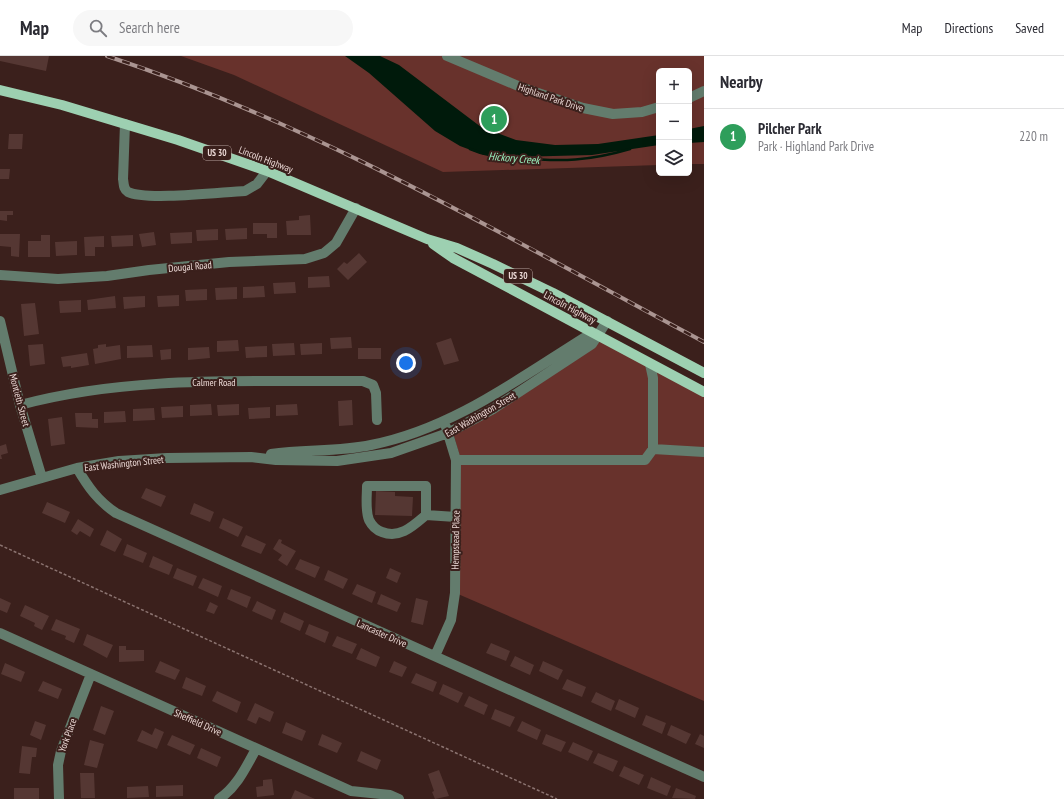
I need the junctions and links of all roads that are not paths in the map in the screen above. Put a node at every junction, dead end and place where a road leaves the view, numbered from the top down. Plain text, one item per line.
1 (447, 56) edge
2 (0, 90) edge
3 (704, 91) edge
4 (692, 97) edge
5 (656, 108) edge
6 (125, 124) junction
7 (267, 171) junction
8 (356, 208) junction
9 (427, 239) junction
10 (0, 275) edge
11 (0, 321) edge
12 (606, 321) junction
13 (597, 335) junction
14 (650, 364) junction
15 (704, 373) edge
16 (704, 392) edge
17 (20, 405) junction
18 (377, 420) dead end
19 (444, 422) junction
20 (448, 433) junction
21 (653, 449) junction
22 (704, 452) edge
23 (251, 457) junction
24 (456, 460) junction
25 (77, 468) junction
26 (42, 478) junction
27 (0, 490) edge
28 (426, 515) junction
29 (456, 517) junction
30 (0, 633) edge
31 (435, 656) junction
32 (91, 674) junction
33 (256, 749) junction
34 (704, 777) edge
35 (59, 799) edge
36 (219, 799) edge
37 (399, 799) edge

1 - 5 street, Highland Park Drive
2 - 6 main road, Lincoln Highway / US 30
3 - 4 street
6 - 7 main road, Lincoln Highway / US 30
6 - 7 street
7 - 8 main road, Lincoln Highway / US 30
8 - 9 main road, Lincoln Highway / US 30
8 - 10 street, Dougal Road
9 - 12 main road, Lincoln Highway / US 30
9 - 13 main road, Lincoln Highway / US 30
11 - 17 street, Montieth Street
12 - 13 street, East Washington Street
12 - 15 main road, Lincoln Highway / US 30
13 - 14 main road, Lincoln Highway / US 30
13 - 19 street, East Washington Street
13 - 20 street, East Washington Street
14 - 16 main road, Lincoln Highway / US 30
14 - 21 street
17 - 18 street, Calmer Road
17 - 26 street, Montieth Street
19 - 20 street, Hempstead Place
19 - 23 street, East Washington Street
20 - 23 street, East Washington Street
20 - 24 street, Hempstead Place
21 - 22 street
21 - 24 street
23 - 25 street, East Washington Street
24 - 29 street, Hempstead Place
25 - 26 street, East Washington Street
25 - 31 street, Lancaster Drive
26 - 27 street, East Washington Street
28 - 28 street
28 - 29 street
29 - 31 street, Hempstead Place
30 - 32 street, Sheffield Drive
31 - 34 street, Lancaster Drive
32 - 33 street, Sheffield Drive
32 - 35 street, York Place
33 - 36 street
33 - 37 street, Sheffield Drive

